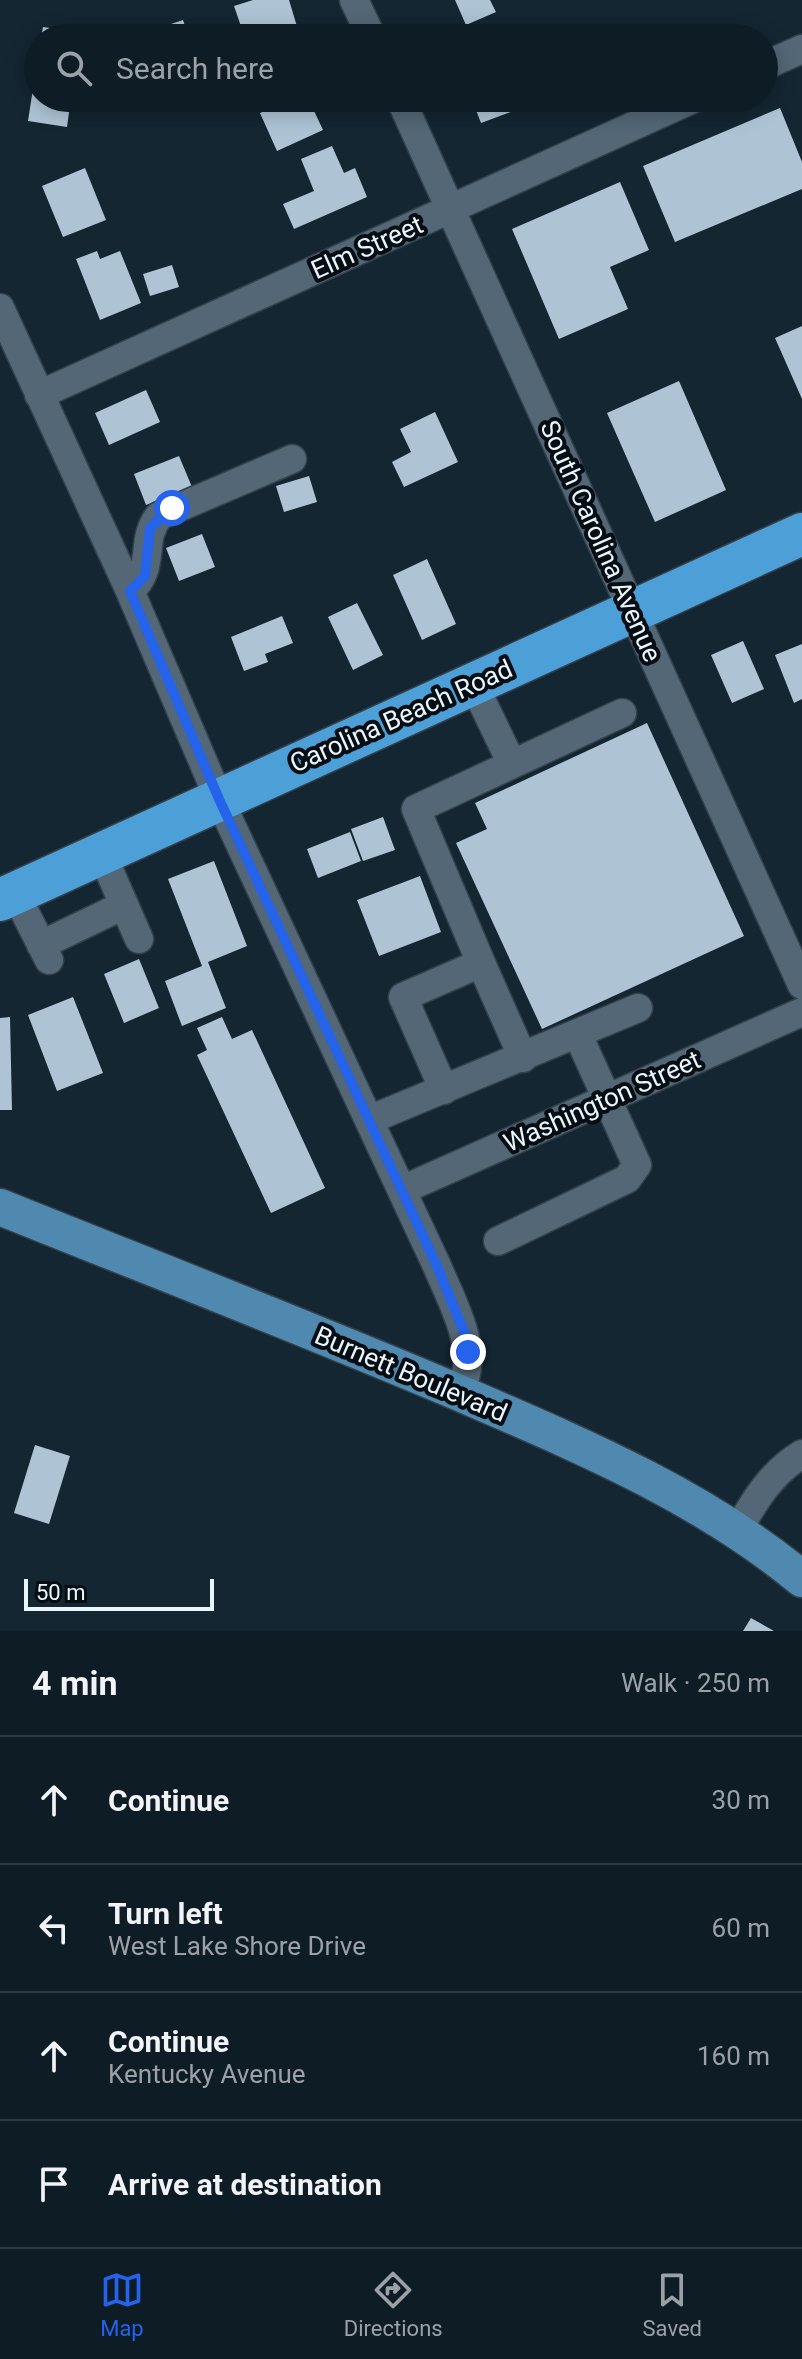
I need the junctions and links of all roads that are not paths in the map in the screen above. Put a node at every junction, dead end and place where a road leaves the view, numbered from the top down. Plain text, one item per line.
1 (354, 0) edge
2 (365, 24) edge
3 (802, 49) edge
4 (778, 60) edge
5 (407, 112) edge
6 (664, 112) edge
7 (452, 209) junction
8 (0, 308) edge
9 (39, 395) junction
10 (292, 459) dead end
11 (802, 534) edge
12 (130, 591) junction
13 (632, 611) junction
14 (473, 683) junction
15 (622, 713) dead end
16 (512, 764) junction
17 (219, 799) junction
18 (101, 852) junction
19 (8, 896) edge
20 (124, 905) junction
21 (139, 939) dead end
22 (481, 963) junction
23 (802, 985) edge
24 (638, 1008) dead end
25 (802, 1012) edge
26 (578, 1035) junction
27 (523, 1058) junction
28 (444, 1090) junction
29 (608, 1098) junction
30 (369, 1120) junction
31 (402, 1190) junction
32 (0, 1207) edge
33 (498, 1241) dead end
34 (459, 1393) junction
35 (802, 1454) edge
36 (737, 1531) junction
37 (802, 1579) edge

1 - 2 street
3 - 4 street
5 - 7 street, South Carolina Avenue
6 - 7 street, Elm Street
7 - 9 street, Elm Street
7 - 13 street, South Carolina Avenue
8 - 9 street
9 - 12 street
10 - 12 street
11 - 13 highway, Carolina Beach Road
12 - 17 street
13 - 14 highway, Carolina Beach Road
13 - 23 street, South Carolina Avenue
14 - 16 street
14 - 17 highway, Carolina Beach Road
15 - 16 street
16 - 22 street
17 - 18 highway, Carolina Beach Road
17 - 30 street
18 - 19 highway, Carolina Beach Road
18 - 20 street
19 - 20 street
20 - 21 street
22 - 27 street
22 - 28 street
24 - 26 street
25 - 29 street, Washington Street
26 - 27 street
26 - 29 street
27 - 28 street
28 - 30 street
29 - 31 street, Washington Street
29 - 33 street
30 - 31 street
31 - 34 street
32 - 34 main road, Burnett Boulevard
34 - 36 main road, Burnett Boulevard
35 - 36 street
36 - 37 main road, Burnett Boulevard

